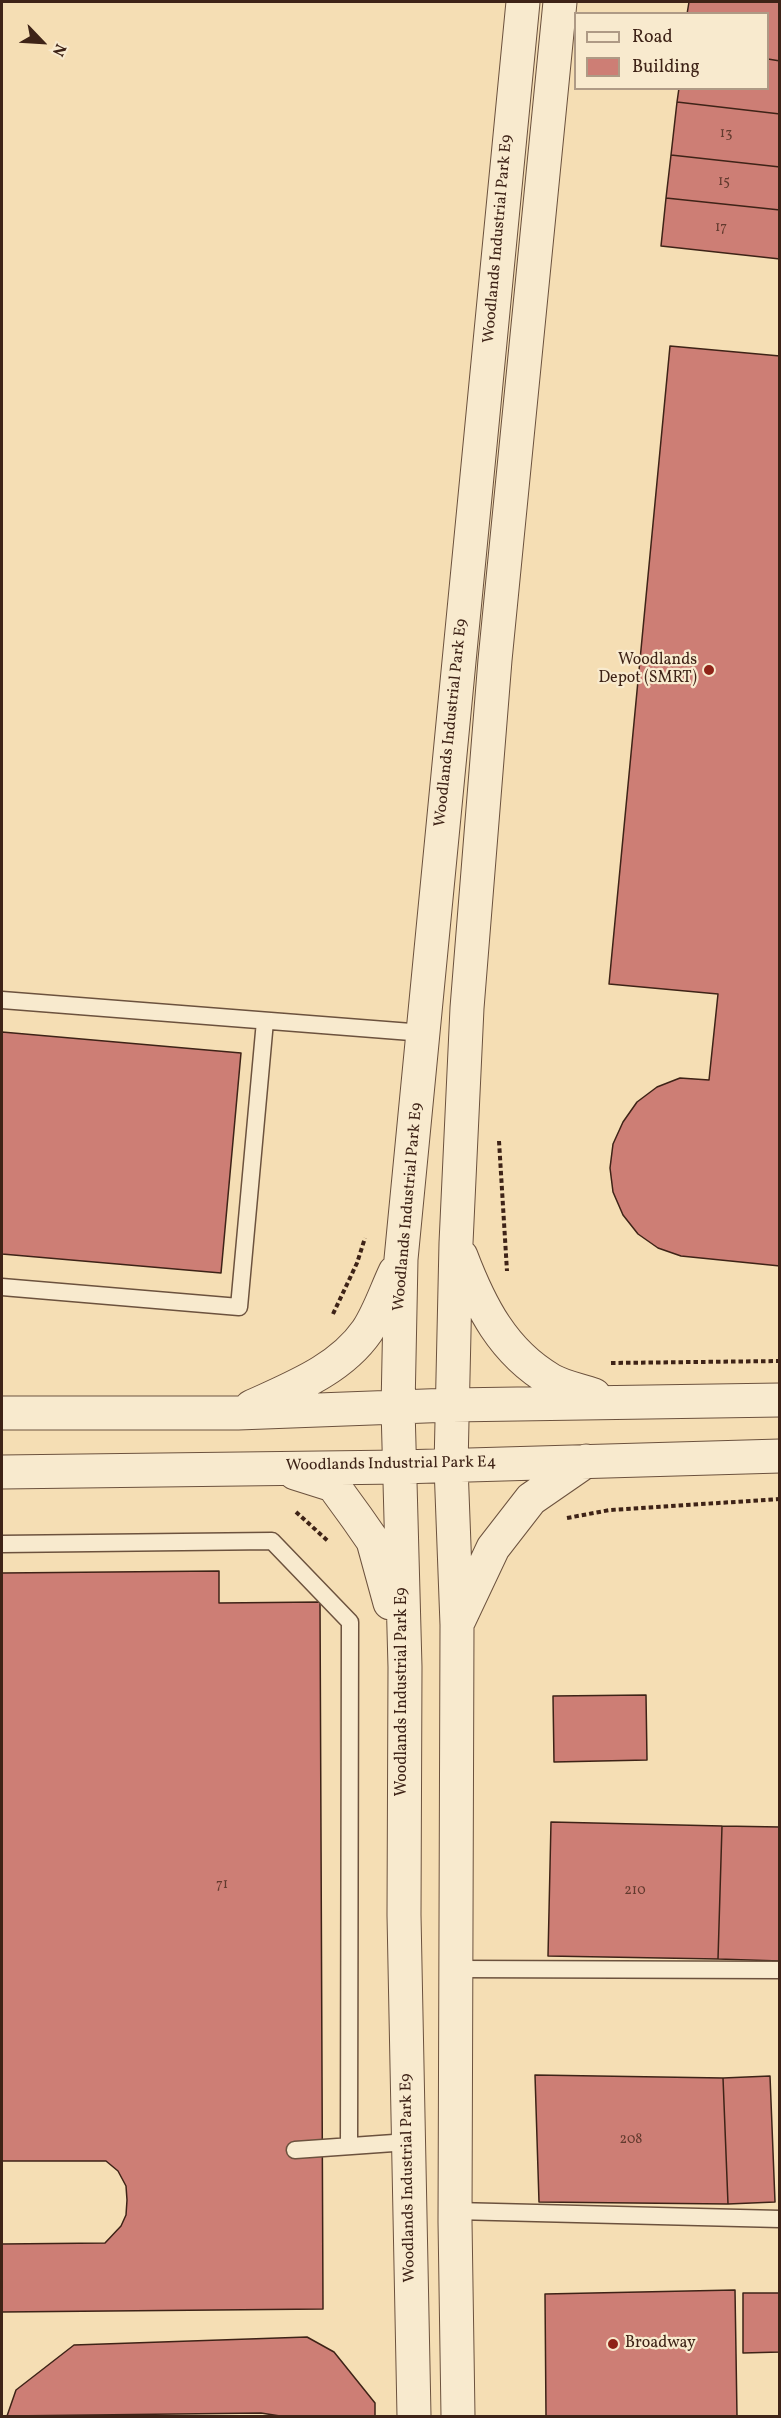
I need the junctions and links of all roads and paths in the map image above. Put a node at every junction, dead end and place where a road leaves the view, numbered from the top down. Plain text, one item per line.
1 (523, 2) edge
2 (560, 2) edge
3 (441, 842) junction
4 (481, 848) junction
5 (2, 1000) edge
6 (265, 1021) junction
7 (424, 1033) junction
8 (498, 1135) dead end
9 (456, 1243) junction
10 (401, 1259) junction
11 (357, 1263) dead end
12 (507, 1274) dead end
13 (2, 1287) edge
14 (332, 1315) dead end
15 (780, 1361) edge
16 (604, 1363) dead end
17 (780, 1400) edge
18 (620, 1403) junction
19 (452, 1405) junction
20 (398, 1408) junction
21 (2, 1413) edge
22 (238, 1413) junction
23 (780, 1456) edge
24 (586, 1461) junction
25 (451, 1466) junction
26 (276, 1467) junction
27 (400, 1467) junction
28 (2, 1472) edge
29 (780, 1499) edge
30 (561, 1519) dead end
31 (2, 1544) edge
32 (457, 1625) junction
33 (405, 1666) junction
34 (455, 1969) junction
35 (780, 1970) edge
36 (408, 2142) junction
37 (349, 2145) junction
38 (295, 2150) dead end
39 (455, 2211) junction
40 (780, 2218) edge
41 (414, 2416) edge
42 (458, 2416) edge

1 - 3 street, Woodlands Industrial Park E9
2 - 4 street
3 - 4 street
3 - 7 street, Woodlands Industrial Park E9
4 - 9 street
5 - 6 lane
6 - 7 lane
6 - 13 lane
7 - 10 street, Woodlands Industrial Park E9
8 - 12 path
9 - 18 street
9 - 19 street
10 - 20 street, Woodlands Industrial Park E9
10 - 22 street
11 - 14 path
15 - 16 path
17 - 18 street
18 - 19 street
19 - 20 street
19 - 25 street
20 - 22 street
20 - 27 street, Woodlands Industrial Park E9
21 - 22 street
23 - 24 street, Woodlands Industrial Park E4
24 - 25 street, Woodlands Industrial Park E4
24 - 32 street
25 - 27 street, Woodlands Industrial Park E4
25 - 32 street
26 - 27 street, Woodlands Industrial Park E4
26 - 28 street, Woodlands Industrial Park E4
26 - 33 street
27 - 33 street, Woodlands Industrial Park E9
29 - 30 path
31 - 37 lane
32 - 34 street
33 - 36 street, Woodlands Industrial Park E9
34 - 35 lane
34 - 39 street
36 - 37 lane
36 - 41 street, Woodlands Industrial Park E9
37 - 38 lane
39 - 40 lane
39 - 42 street

